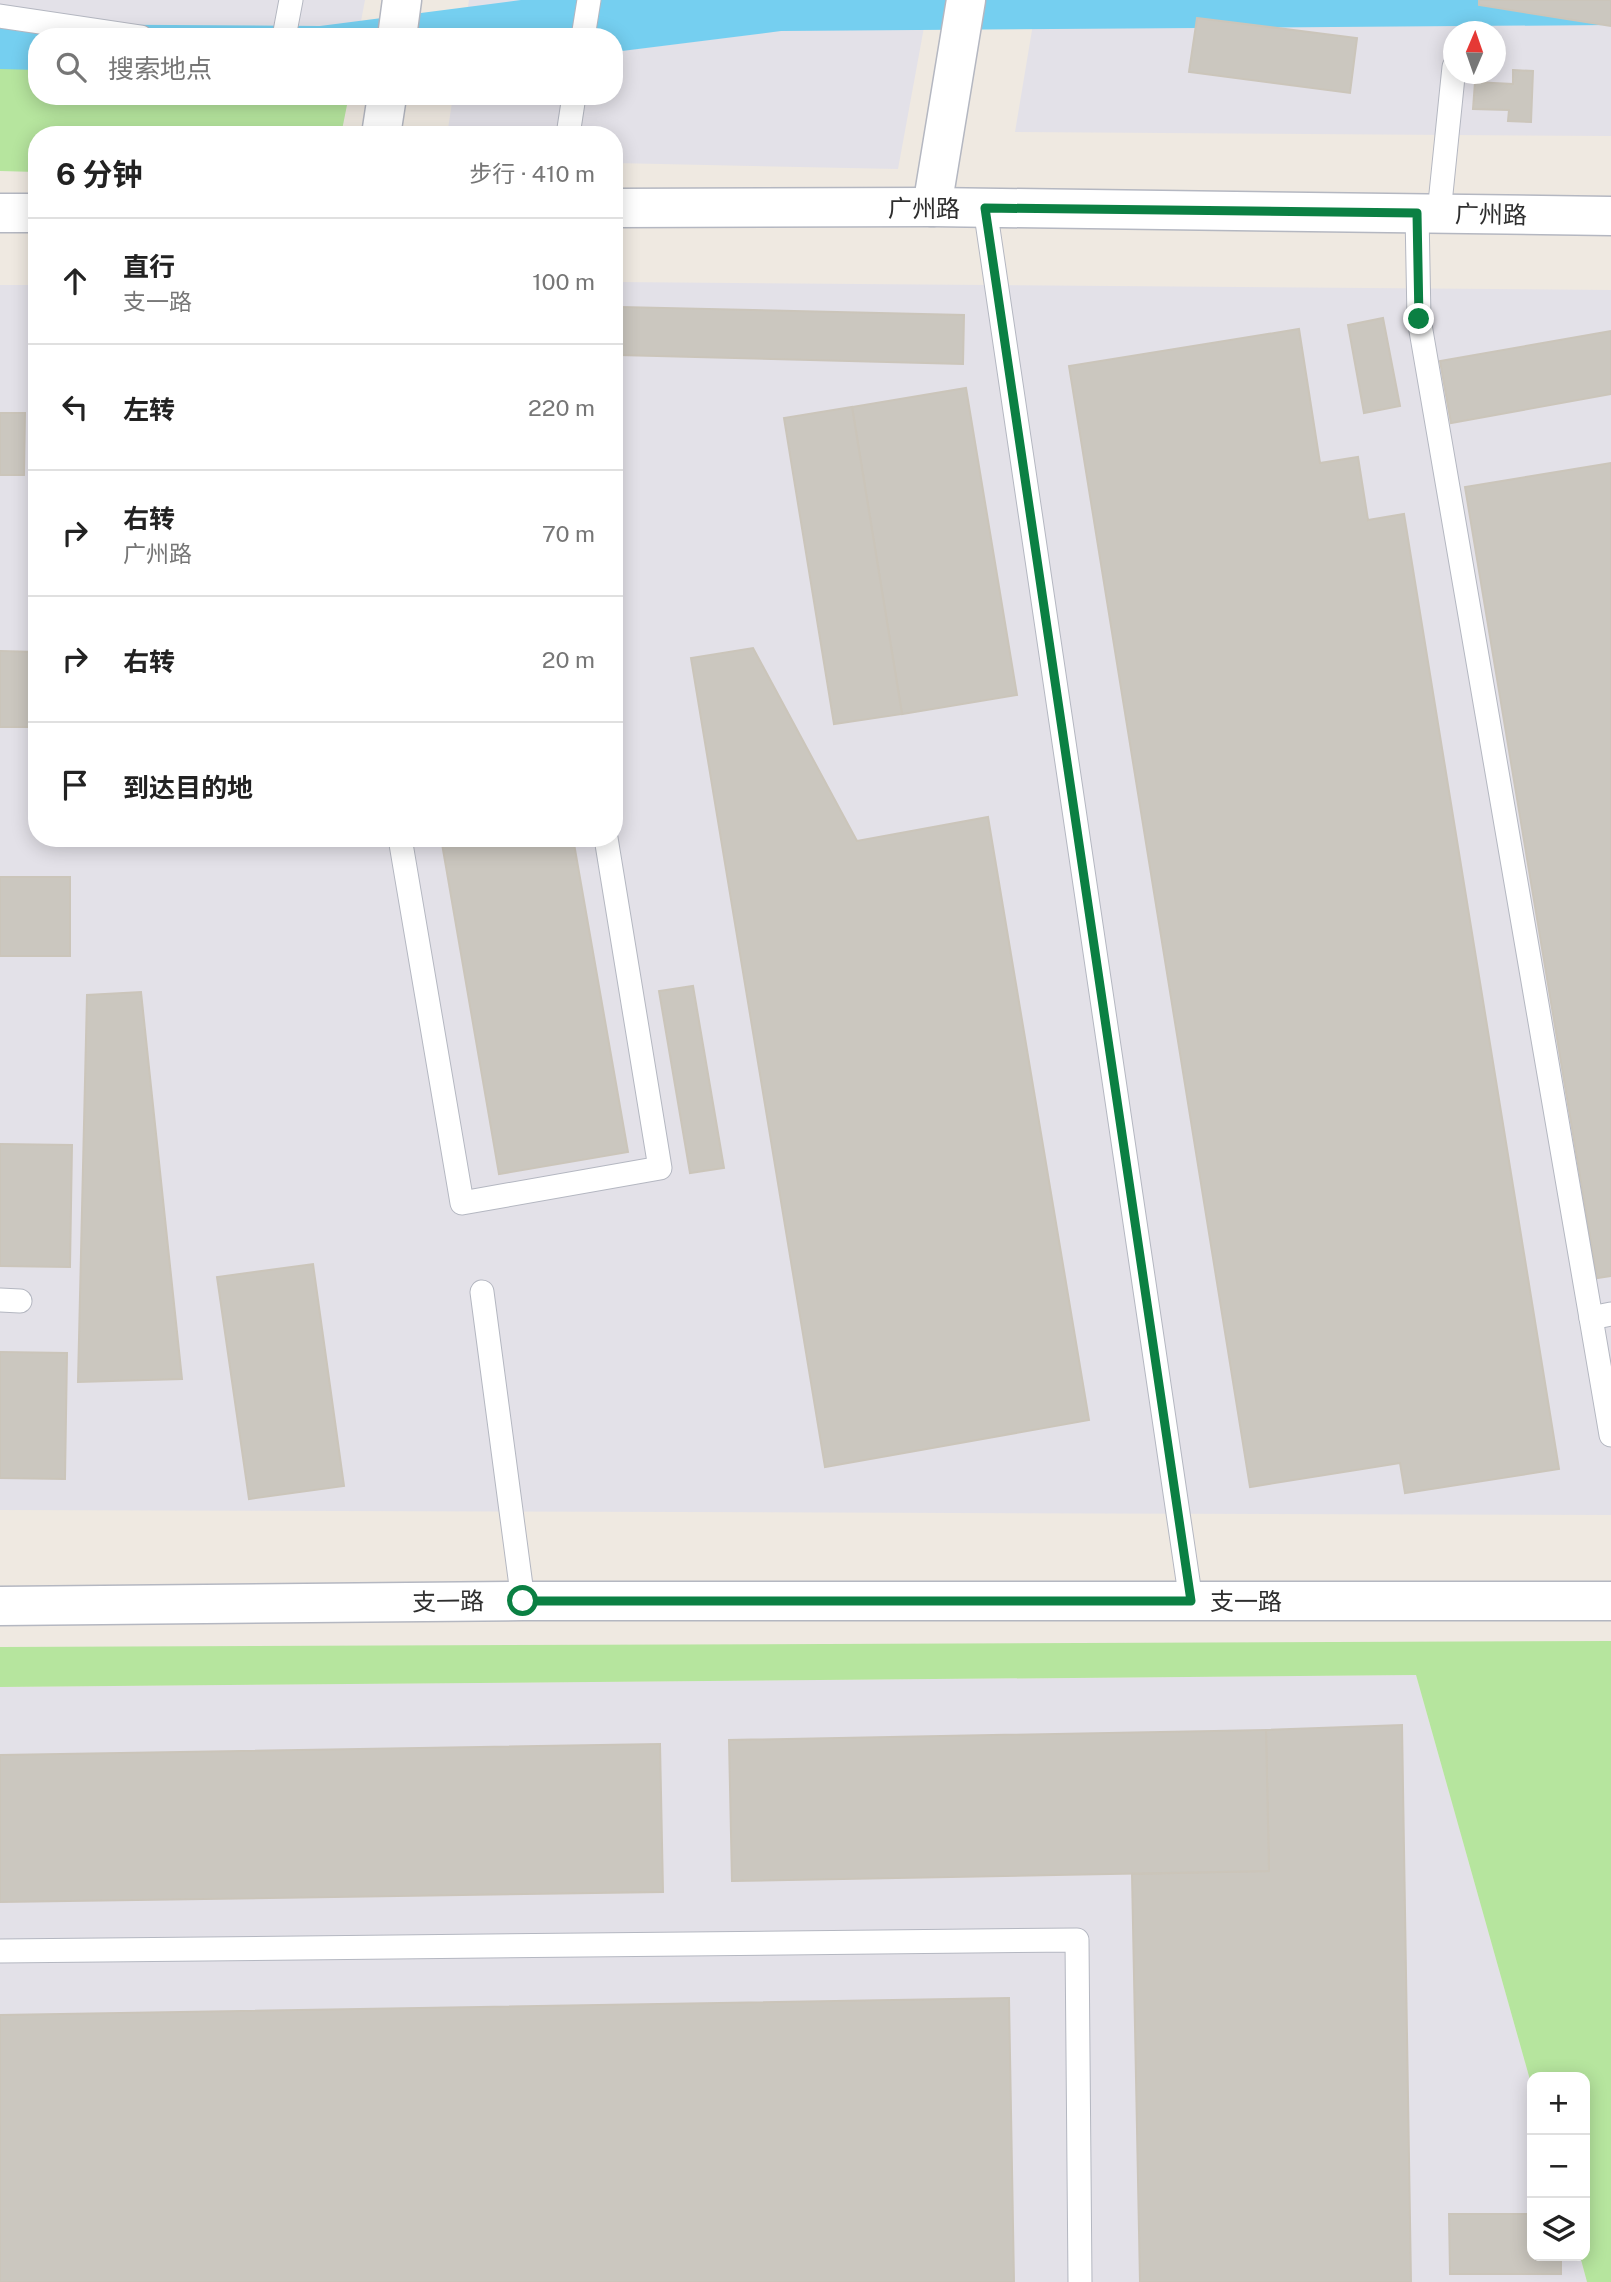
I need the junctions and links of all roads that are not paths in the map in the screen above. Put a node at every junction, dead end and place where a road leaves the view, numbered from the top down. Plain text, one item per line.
1 (290, 0) edge
2 (402, 0) edge
3 (589, 0) edge
4 (966, 0) edge
5 (0, 16) edge
6 (81, 28) edge
7 (286, 28) edge
8 (398, 28) edge
9 (584, 28) edge
10 (1451, 84) edge
11 (386, 105) edge
12 (573, 105) edge
13 (382, 126) edge
14 (569, 126) edge
15 (932, 207) junction
16 (623, 208) edge
17 (985, 208) junction
18 (0, 213) edge
19 (28, 213) edge
20 (1428, 213) junction
21 (1611, 216) edge
22 (402, 847) edge
23 (607, 847) edge
24 (482, 1293) dead end
25 (1601, 1316) edge
26 (1611, 1434) edge
27 (523, 1601) junction
28 (1191, 1601) junction
29 (1611, 1601) edge
30 (0, 1606) edge
31 (0, 1951) edge
32 (1080, 2282) edge

1 - 7 lane
2 - 8 street
3 - 9 lane
4 - 15 street
5 - 6 lane
10 - 20 lane
11 - 13 street
12 - 14 lane
15 - 16 street, 广州路
15 - 17 street, 广州路
17 - 20 street, 广州路
17 - 28 lane
18 - 19 street
20 - 21 street, 广州路
20 - 25 lane
22 - 23 lane
24 - 27 lane
25 - 26 lane
27 - 28 street, 支一路
27 - 30 street, 支一路
28 - 29 street, 支一路
31 - 32 lane

